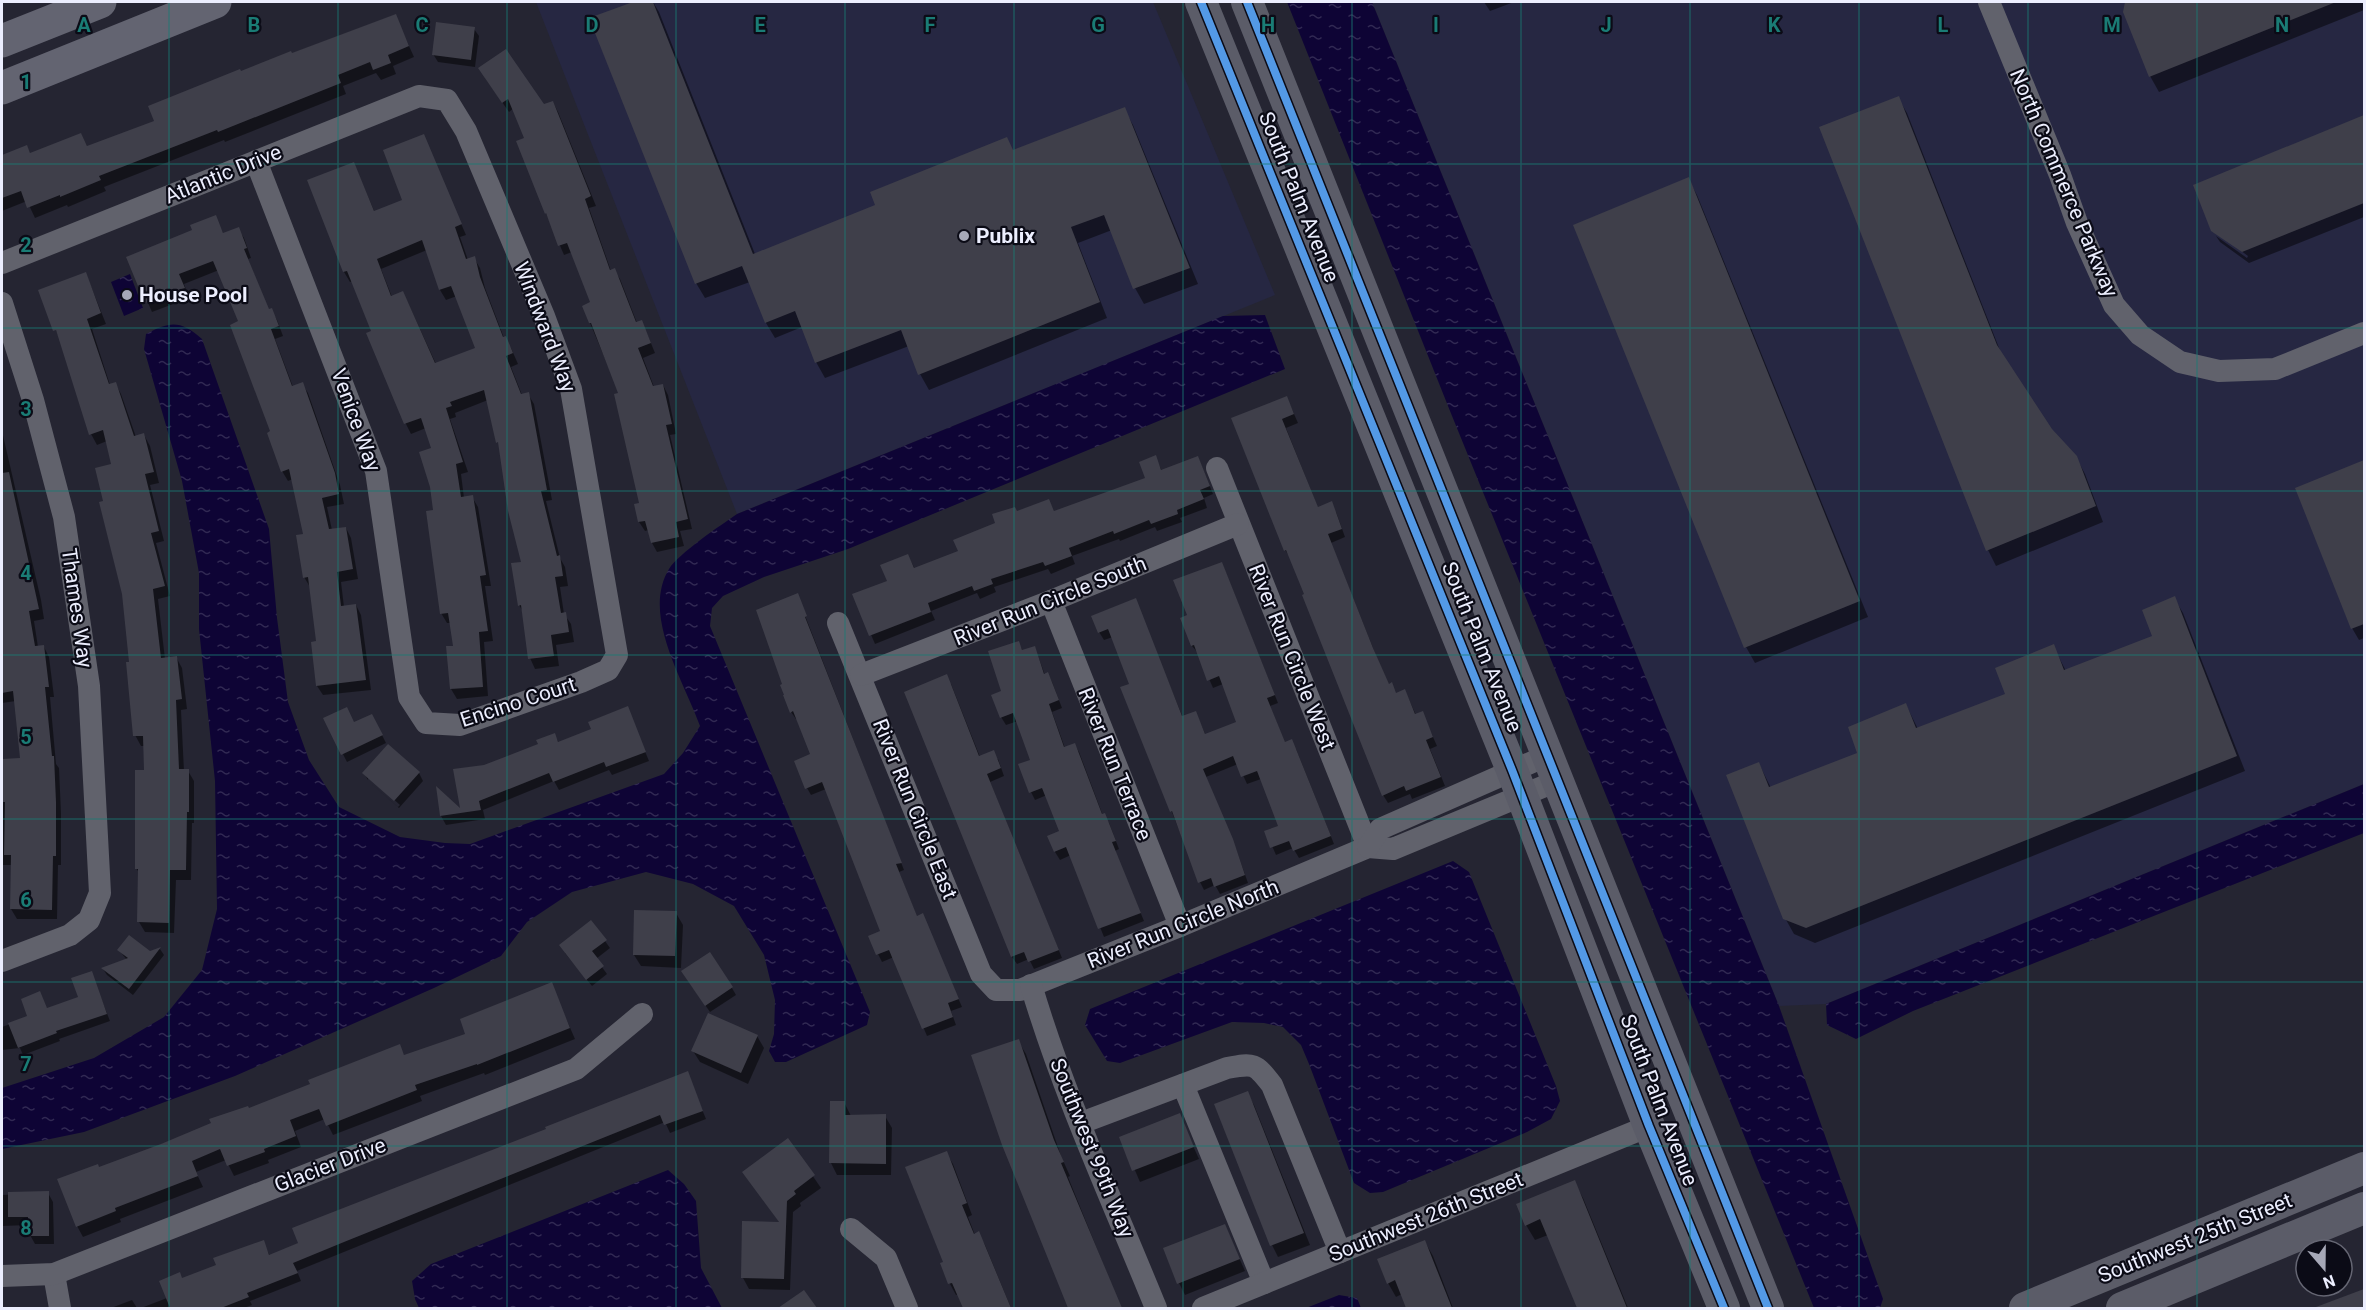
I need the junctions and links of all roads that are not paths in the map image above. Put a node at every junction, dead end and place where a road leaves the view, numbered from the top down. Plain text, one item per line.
1 (100, 2) edge
2 (216, 2) edge
3 (1201, 2) edge
4 (1247, 2) edge
5 (1989, 2) edge
6 (2, 41) edge
7 (2, 88) edge
8 (447, 100) joint
9 (256, 161) junction
10 (2, 262) edge
11 (2, 303) edge
12 (2364, 333) edge
13 (1217, 468) dead end
14 (1238, 524) junction
15 (1051, 601) junction
16 (838, 623) dead end
17 (608, 670) joint
18 (861, 675) junction
19 (426, 723) joint
20 (1552, 769) junction
21 (1517, 783) junction
22 (1368, 847) junction
23 (1180, 926) junction
24 (2, 961) edge
25 (1032, 985) junction
26 (996, 990) joint
27 (642, 1014) dead end
28 (1183, 1085) junction
29 (1081, 1123) junction
30 (1650, 1126) junction
31 (2364, 1168) edge
32 (2364, 1208) edge
33 (851, 1229) dead end
34 (1341, 1252) junction
35 (54, 1274) junction
36 (2, 1276) edge
37 (1264, 1283) junction
38 (60, 1308) edge
39 (907, 1308) edge
40 (1156, 1308) edge
41 (1203, 1308) edge
42 (1724, 1308) edge
43 (1768, 1308) edge
44 (2025, 1308) edge
45 (2122, 1308) edge

1 - 6 main road
2 - 7 main road
3 - 21 main road, South Palm Avenue
4 - 20 main road, South Palm Avenue
5 - 12 street, North Commerce Parkway
8 - 9 street, Atlantic Drive
8 - 17 street, Windward Way
9 - 10 street, Atlantic Drive
9 - 19 street, Venice Way
11 - 24 street, Thames Way
13 - 14 street, River Run Circle West
14 - 15 street, River Run Circle South
14 - 22 street, River Run Circle West
15 - 18 street, River Run Circle South
15 - 23 street, River Run Terrace
16 - 18 street, River Run Circle East
17 - 19 street, Encino Court
18 - 26 street, River Run Circle East
20 - 21 street, River Run Circle North
20 - 43 main road, South Palm Avenue
21 - 22 street, River Run Circle North
21 - 30 main road, South Palm Avenue
22 - 23 street, River Run Circle North
23 - 25 street, River Run Circle North
25 - 26 street, River Run Circle North
25 - 29 street, Southwest 99th Way
27 - 35 street, Glacier Drive
28 - 29 street
28 - 34 street
28 - 37 street
29 - 40 street, Southwest 99th Way
30 - 34 street, Southwest 26th Street
30 - 42 main road, South Palm Avenue
31 - 44 main road, Southwest 25th Street
32 - 45 main road, Southwest 25th Street
33 - 39 street
34 - 37 street, Southwest 26th Street
35 - 36 street, Glacier Drive
35 - 38 street
37 - 41 street, Southwest 26th Street

